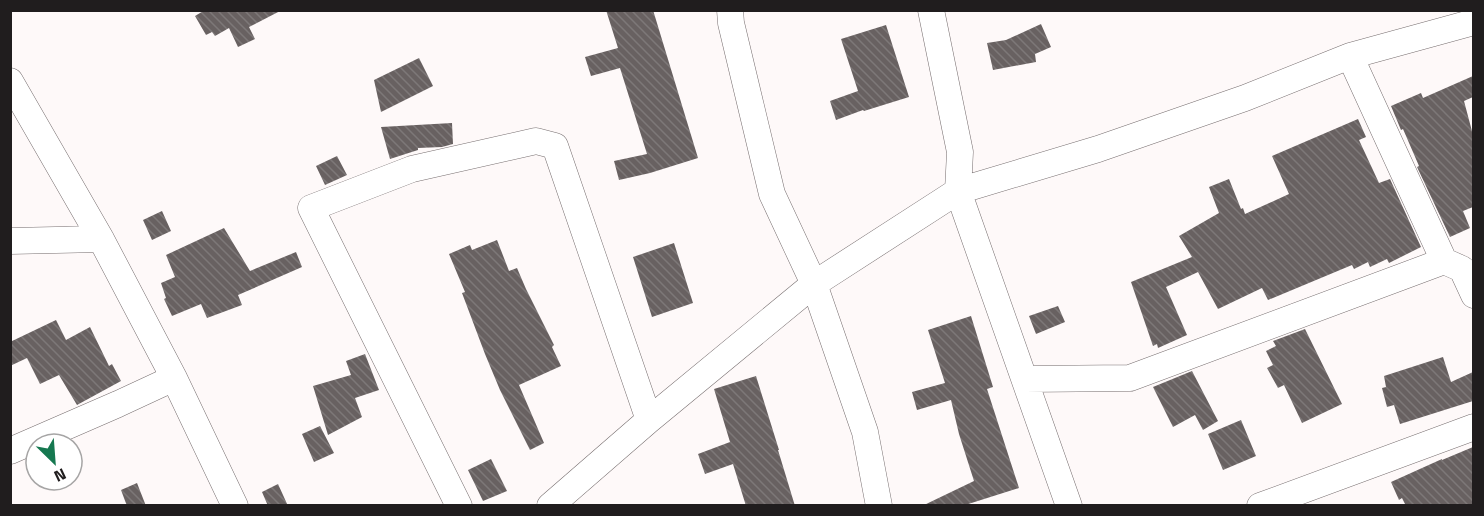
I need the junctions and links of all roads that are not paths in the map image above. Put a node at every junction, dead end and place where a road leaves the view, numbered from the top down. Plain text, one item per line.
1 (730, 10) edge
2 (931, 10) edge
3 (1473, 22) edge
4 (1350, 56) junction
5 (10, 81) edge
6 (958, 190) junction
7 (101, 239) junction
8 (10, 241) edge
9 (1460, 263) edge
10 (814, 284) junction
11 (1473, 294) edge
12 (174, 378) junction
13 (1025, 379) junction
14 (649, 420) junction
15 (1473, 428) edge
16 (10, 451) edge
17 (235, 506) edge
18 (459, 506) edge
19 (550, 506) edge
20 (879, 506) edge
21 (1069, 506) edge
22 (1260, 506) edge

1 - 10 street
2 - 6 street
3 - 4 street
4 - 6 street
4 - 9 street
5 - 7 street
6 - 10 street
6 - 13 street
7 - 8 street
7 - 12 street
9 - 11 street
9 - 13 street
10 - 14 street
10 - 20 street
12 - 16 street
12 - 17 street
13 - 21 street
14 - 18 street
14 - 19 street
15 - 22 street

